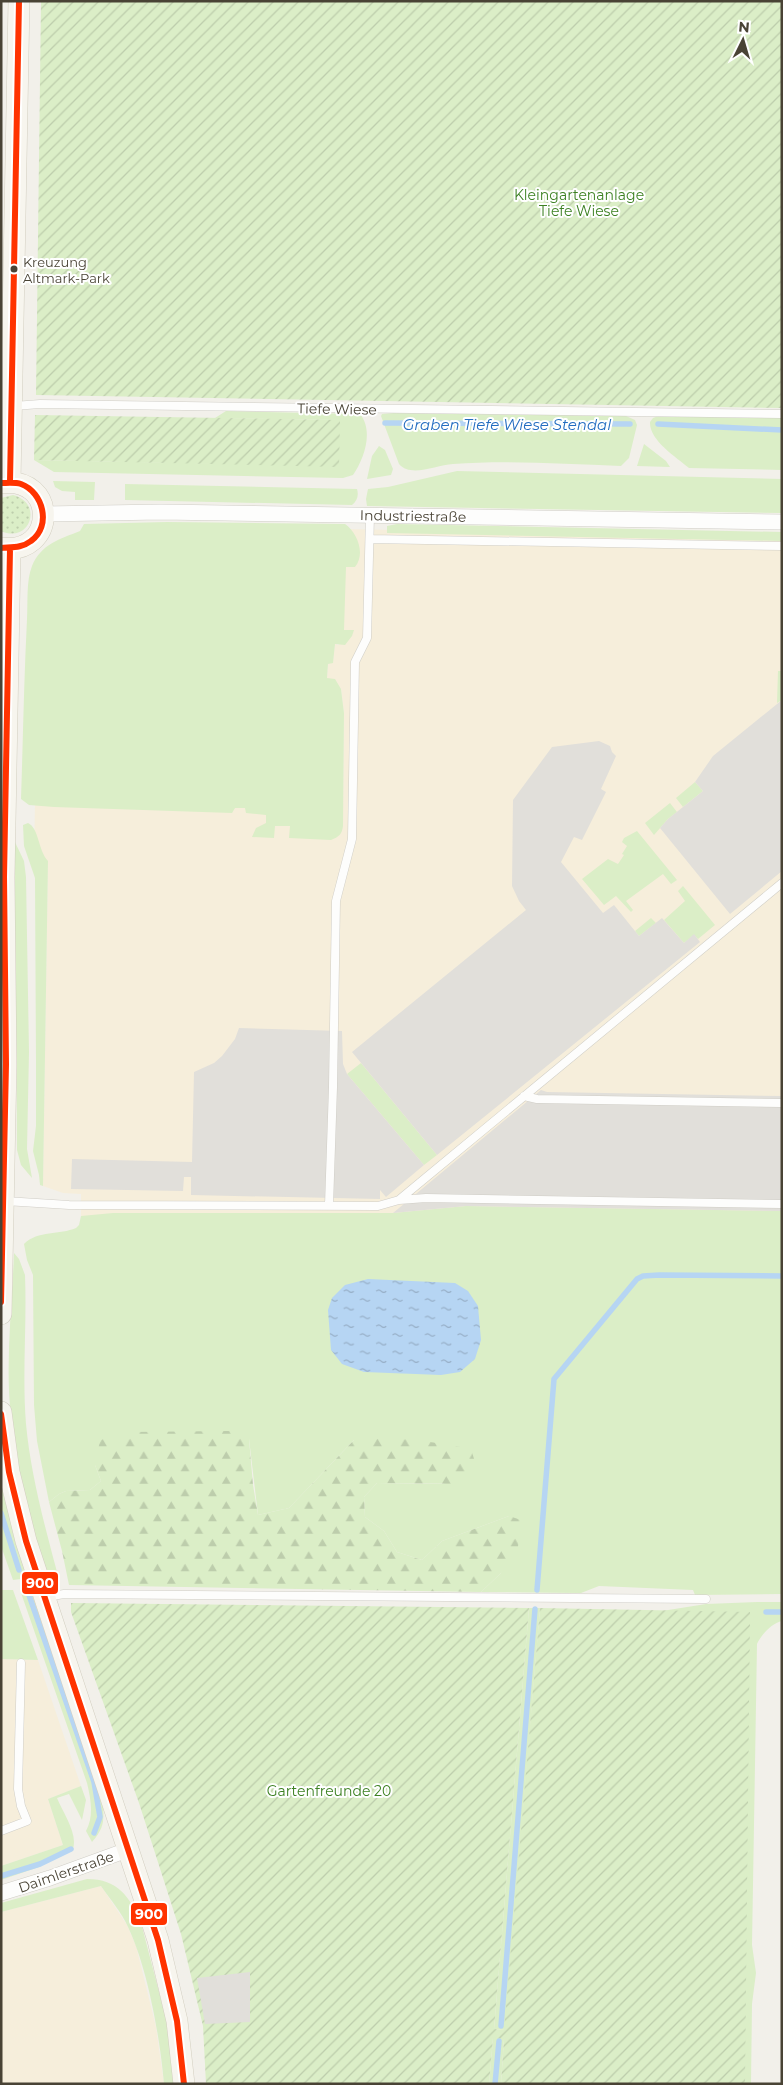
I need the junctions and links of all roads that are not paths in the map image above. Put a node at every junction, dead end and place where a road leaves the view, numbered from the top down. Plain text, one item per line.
1 (19, 1) edge
2 (7, 406) edge
3 (782, 414) edge
4 (6, 482) edge
5 (44, 514) junction
6 (370, 515) junction
7 (782, 522) edge
8 (370, 538) junction
9 (782, 546) edge
10 (5, 549) edge
11 (782, 883) edge
12 (524, 1096) junction
13 (782, 1103) edge
14 (398, 1200) junction
15 (782, 1204) edge
16 (329, 1205) junction
17 (3, 1211) edge
18 (1, 1314) edge
19 (1, 1412) edge
20 (44, 1597) junction
21 (706, 1599) dead end
22 (21, 1663) dead end
23 (1, 1831) edge
24 (130, 1850) junction
25 (1, 1894) edge
26 (184, 2084) edge

1 - 2 main road
2 - 3 lane, Tiefe Wiese
2 - 4 main road
4 - 5 main road
5 - 6 street, Industriestraße
5 - 10 main road
6 - 7 street, Industriestraße
6 - 8 lane
8 - 9 lane
8 - 16 lane
10 - 17 main road
11 - 12 lane
12 - 13 lane
12 - 14 lane
14 - 15 lane
14 - 16 lane
16 - 17 lane
17 - 18 main road
19 - 20 main road
20 - 21 lane
20 - 24 main road
22 - 23 lane
24 - 25 street, Daimlerstraße
24 - 26 main road

